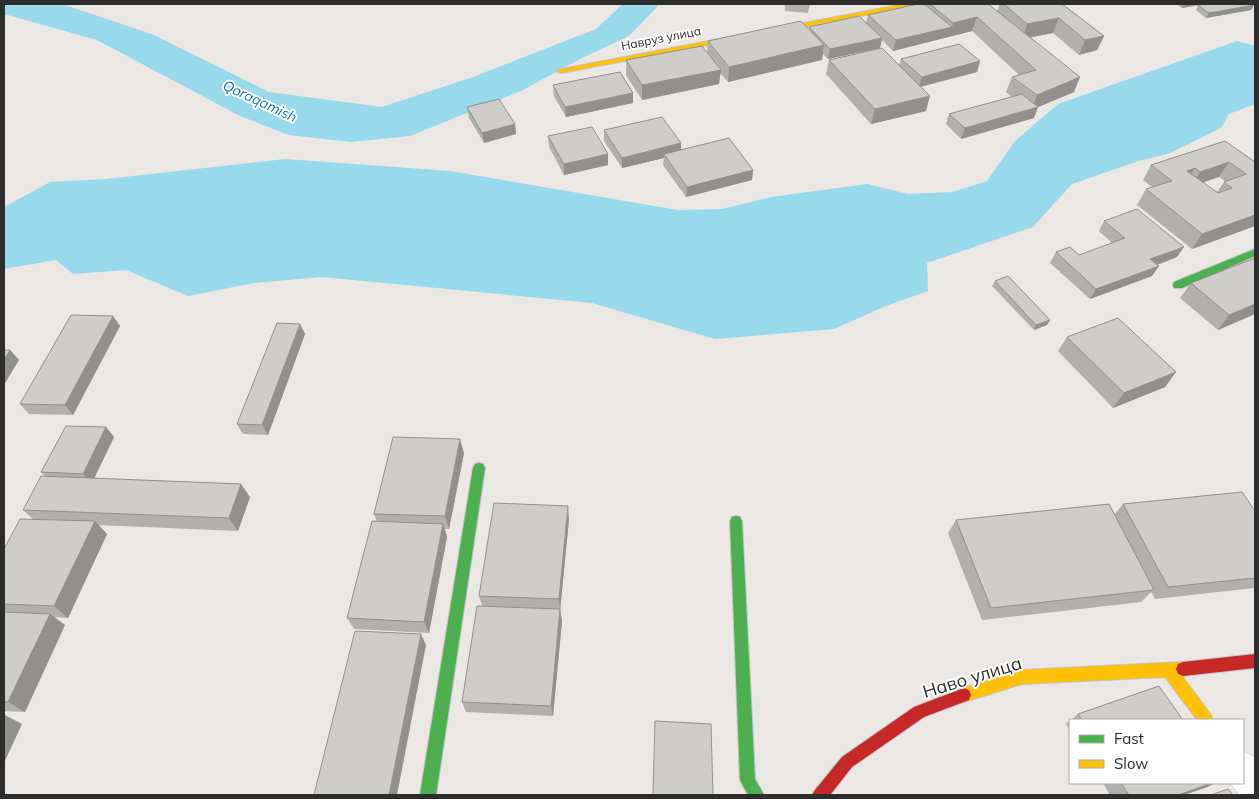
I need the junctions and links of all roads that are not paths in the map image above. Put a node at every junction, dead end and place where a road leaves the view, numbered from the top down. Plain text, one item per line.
1 (914, 4) edge
2 (561, 71) dead end
3 (1255, 252) edge
4 (1178, 285) dead end
5 (479, 468) dead end
6 (736, 521) dead end
7 (1255, 660) edge
8 (1169, 670) junction
9 (1205, 719) edge
10 (1244, 771) edge
11 (1255, 787) edge
12 (428, 795) edge
13 (756, 795) edge
14 (820, 795) edge

1 - 2 street, Навруз улица
3 - 4 street
5 - 12 street
6 - 13 street
7 - 8 street, Наво улица
8 - 9 street
8 - 14 street, Наво улица
10 - 11 street

